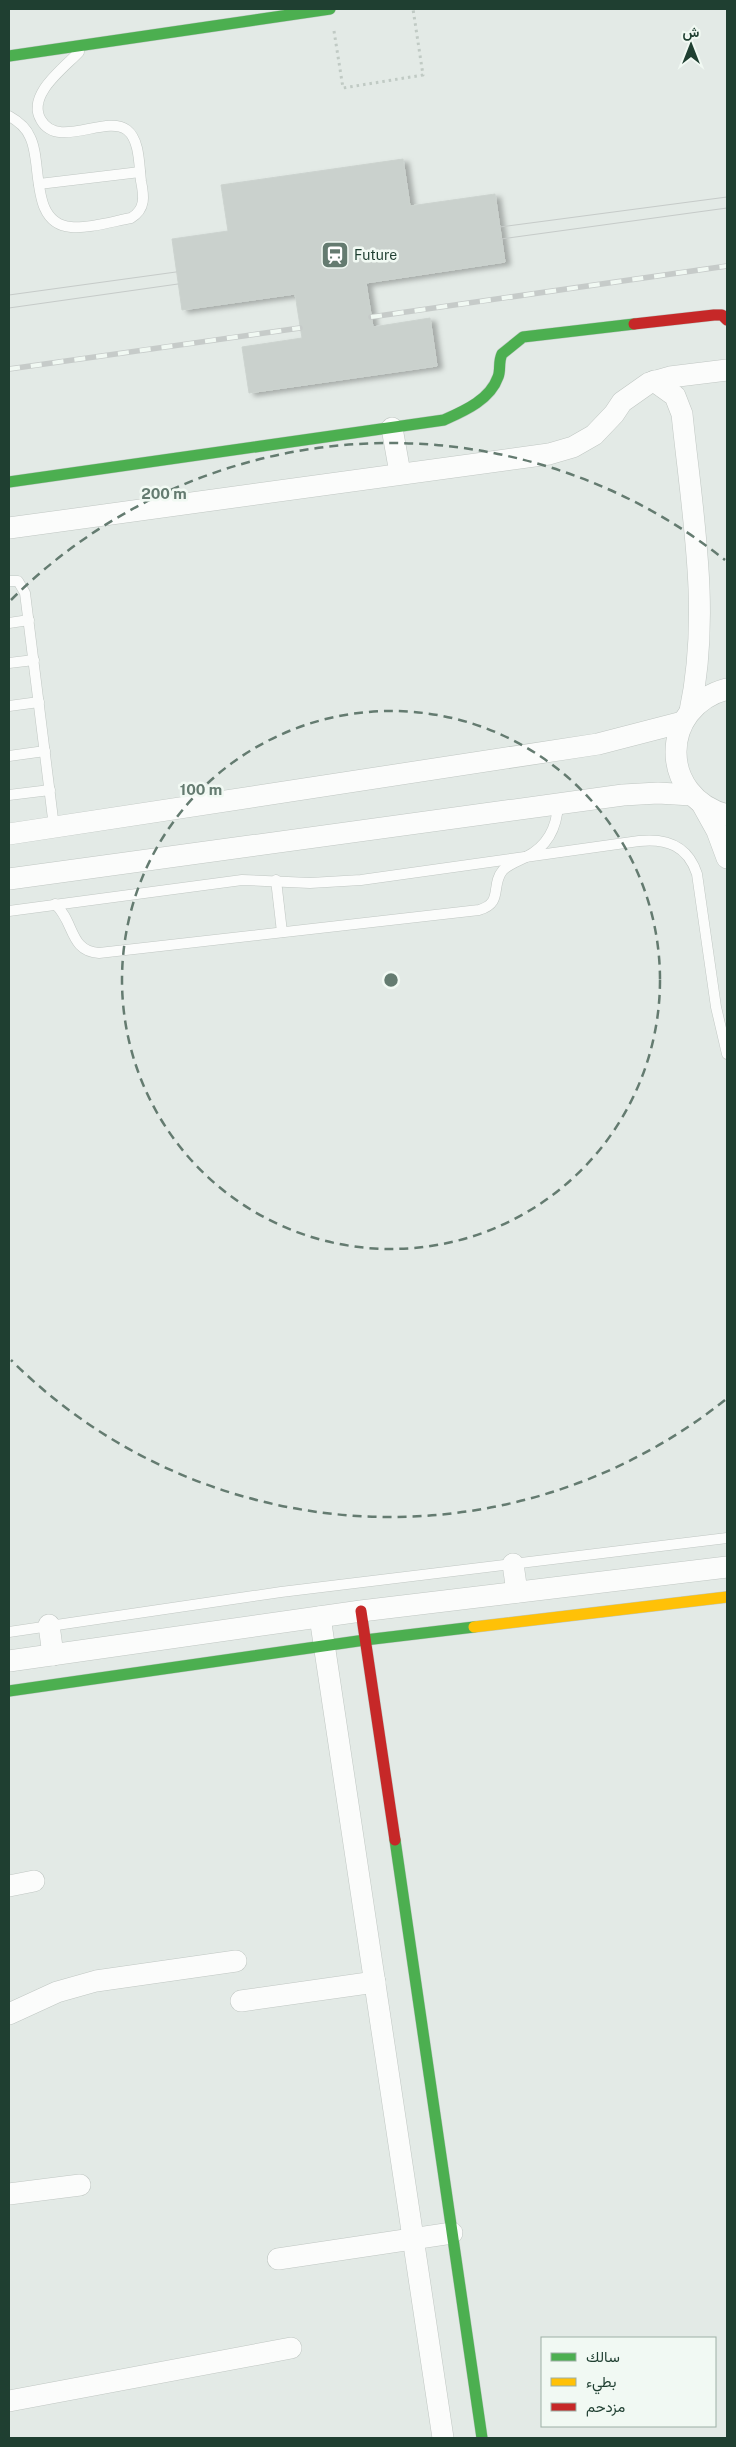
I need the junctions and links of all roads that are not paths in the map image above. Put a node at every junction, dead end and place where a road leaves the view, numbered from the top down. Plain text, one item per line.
1 (330, 9) edge
2 (87, 44) junction
3 (9, 56) edge
4 (9, 116) edge
5 (140, 172) junction
6 (39, 184) junction
7 (726, 316) edge
8 (727, 370) edge
9 (654, 381) junction
10 (392, 428) junction
11 (400, 474) junction
12 (9, 482) edge
13 (9, 528) edge
14 (9, 580) edge
15 (29, 620) junction
16 (9, 623) edge
17 (34, 660) junction
18 (9, 664) edge
19 (727, 689) edge
20 (39, 702) junction
21 (9, 706) edge
22 (686, 717) junction
23 (45, 751) junction
24 (9, 756) edge
25 (50, 790) junction
26 (9, 795) edge
27 (697, 799) junction
28 (558, 804) junction
29 (727, 814) edge
30 (54, 828) junction
31 (9, 834) edge
32 (528, 856) junction
33 (727, 858) edge
34 (9, 879) edge
35 (276, 880) junction
36 (55, 904) junction
37 (9, 911) edge
38 (282, 932) junction
39 (727, 1054) edge
40 (727, 1538) edge
41 (513, 1564) junction
42 (727, 1567) edge
43 (517, 1592) junction
44 (727, 1597) edge
45 (361, 1611) junction
46 (320, 1617) junction
47 (49, 1625) junction
48 (9, 1632) edge
49 (365, 1640) junction
50 (325, 1646) junction
51 (53, 1655) junction
52 (9, 1661) edge
53 (9, 1691) edge
54 (34, 1881) dead end
55 (9, 1886) edge
56 (236, 1961) dead end
57 (375, 1982) junction
58 (241, 2001) dead end
59 (9, 2014) edge
60 (80, 2185) dead end
61 (9, 2194) edge
62 (452, 2233) junction
63 (413, 2239) junction
64 (278, 2259) dead end
65 (291, 2348) dead end
66 (9, 2401) edge
67 (443, 2438) edge
68 (482, 2438) edge

1 - 2 street
2 - 3 street
2 - 5 lane
4 - 6 lane
5 - 6 lane
5 - 6 lane
7 - 10 street
8 - 9 street
9 - 11 street
9 - 22 street
10 - 11 street
10 - 12 street
11 - 13 street
14 - 15 lane
15 - 16 lane
15 - 17 lane
17 - 18 lane
17 - 20 lane
19 - 22 street
20 - 21 lane
20 - 23 lane
22 - 27 street
22 - 30 street
23 - 24 lane
23 - 25 lane
25 - 26 lane
25 - 30 lane
27 - 28 street
27 - 29 street
27 - 33 street
28 - 32 lane
28 - 34 street
30 - 31 street
32 - 35 lane
32 - 38 lane
32 - 39 lane
35 - 36 lane
35 - 38 lane
36 - 37 lane
36 - 38 lane
40 - 41 lane
41 - 43 street
41 - 47 lane
42 - 43 street
43 - 45 street
44 - 49 street
45 - 46 street
45 - 49 street
46 - 50 street
46 - 51 street
47 - 48 lane
47 - 51 street
49 - 50 street
49 - 62 street
50 - 53 street
50 - 57 street
51 - 52 street
54 - 55 street
56 - 59 street
57 - 58 street
57 - 63 street
60 - 61 street
62 - 63 street
62 - 68 street
63 - 64 street
63 - 67 street
65 - 66 street

